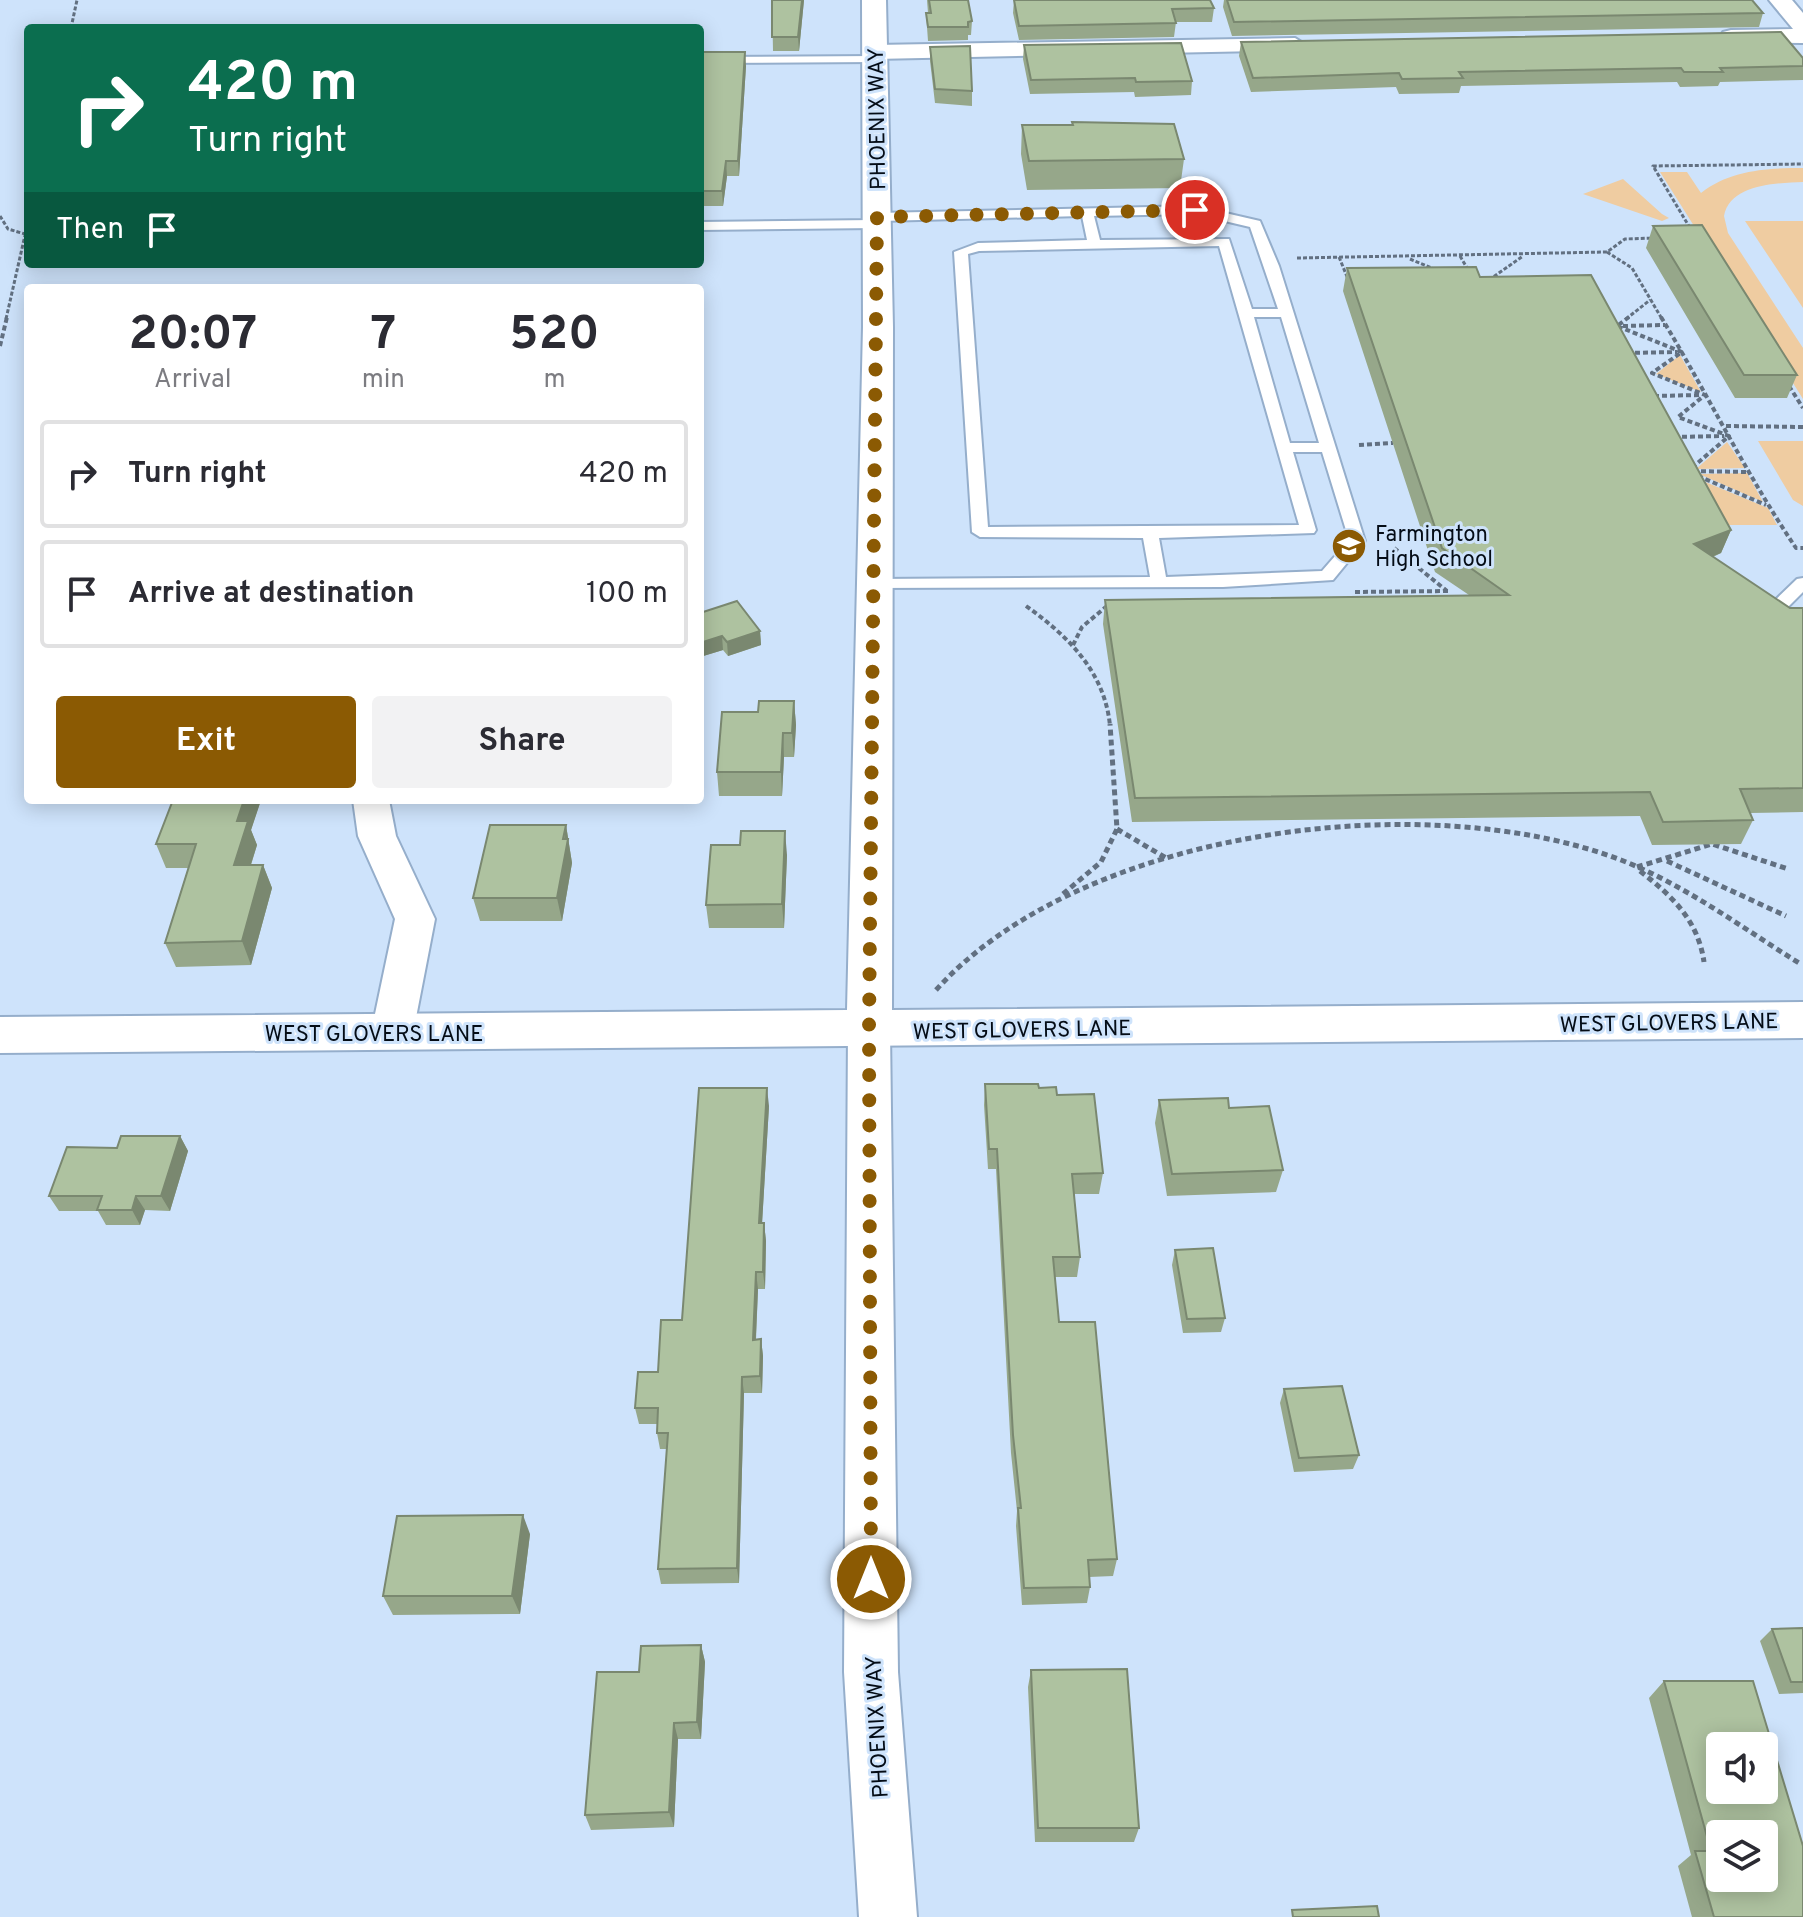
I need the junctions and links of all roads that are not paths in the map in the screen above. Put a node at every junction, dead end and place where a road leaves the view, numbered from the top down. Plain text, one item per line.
1 (874, 0) edge
2 (1780, 0) edge
3 (1803, 27) edge
4 (1803, 36) edge
5 (1708, 38) edge
6 (1313, 45) edge
7 (875, 56) junction
8 (704, 60) edge
9 (1087, 212) junction
10 (877, 220) junction
11 (704, 226) edge
12 (1094, 244) junction
13 (1246, 313) junction
14 (1287, 313) junction
15 (1328, 447) junction
16 (1284, 448) junction
17 (1150, 533) junction
18 (1159, 582) junction
19 (1803, 583) edge
20 (875, 584) junction
21 (1775, 610) edge
22 (372, 804) edge
23 (1803, 1020) edge
24 (869, 1030) junction
25 (392, 1033) junction
26 (0, 1035) edge
27 (888, 1917) edge

1 - 7 street, PHOENIX WAY
2 - 3 street
4 - 5 street
6 - 7 street
7 - 8 lane
7 - 10 street, PHOENIX WAY
9 - 10 lane
9 - 12 lane
9 - 14 lane
10 - 11 lane
10 - 20 street, PHOENIX WAY
12 - 13 lane
12 - 17 lane
13 - 14 lane
13 - 16 lane
14 - 15 lane
15 - 16 lane
15 - 18 lane
16 - 17 lane
17 - 18 lane
18 - 20 lane
19 - 21 lane
20 - 24 street, PHOENIX WAY
22 - 25 street
23 - 24 street, WEST GLOVERS LANE
24 - 25 street, WEST GLOVERS LANE
24 - 27 street, PHOENIX WAY
25 - 26 street, WEST GLOVERS LANE

